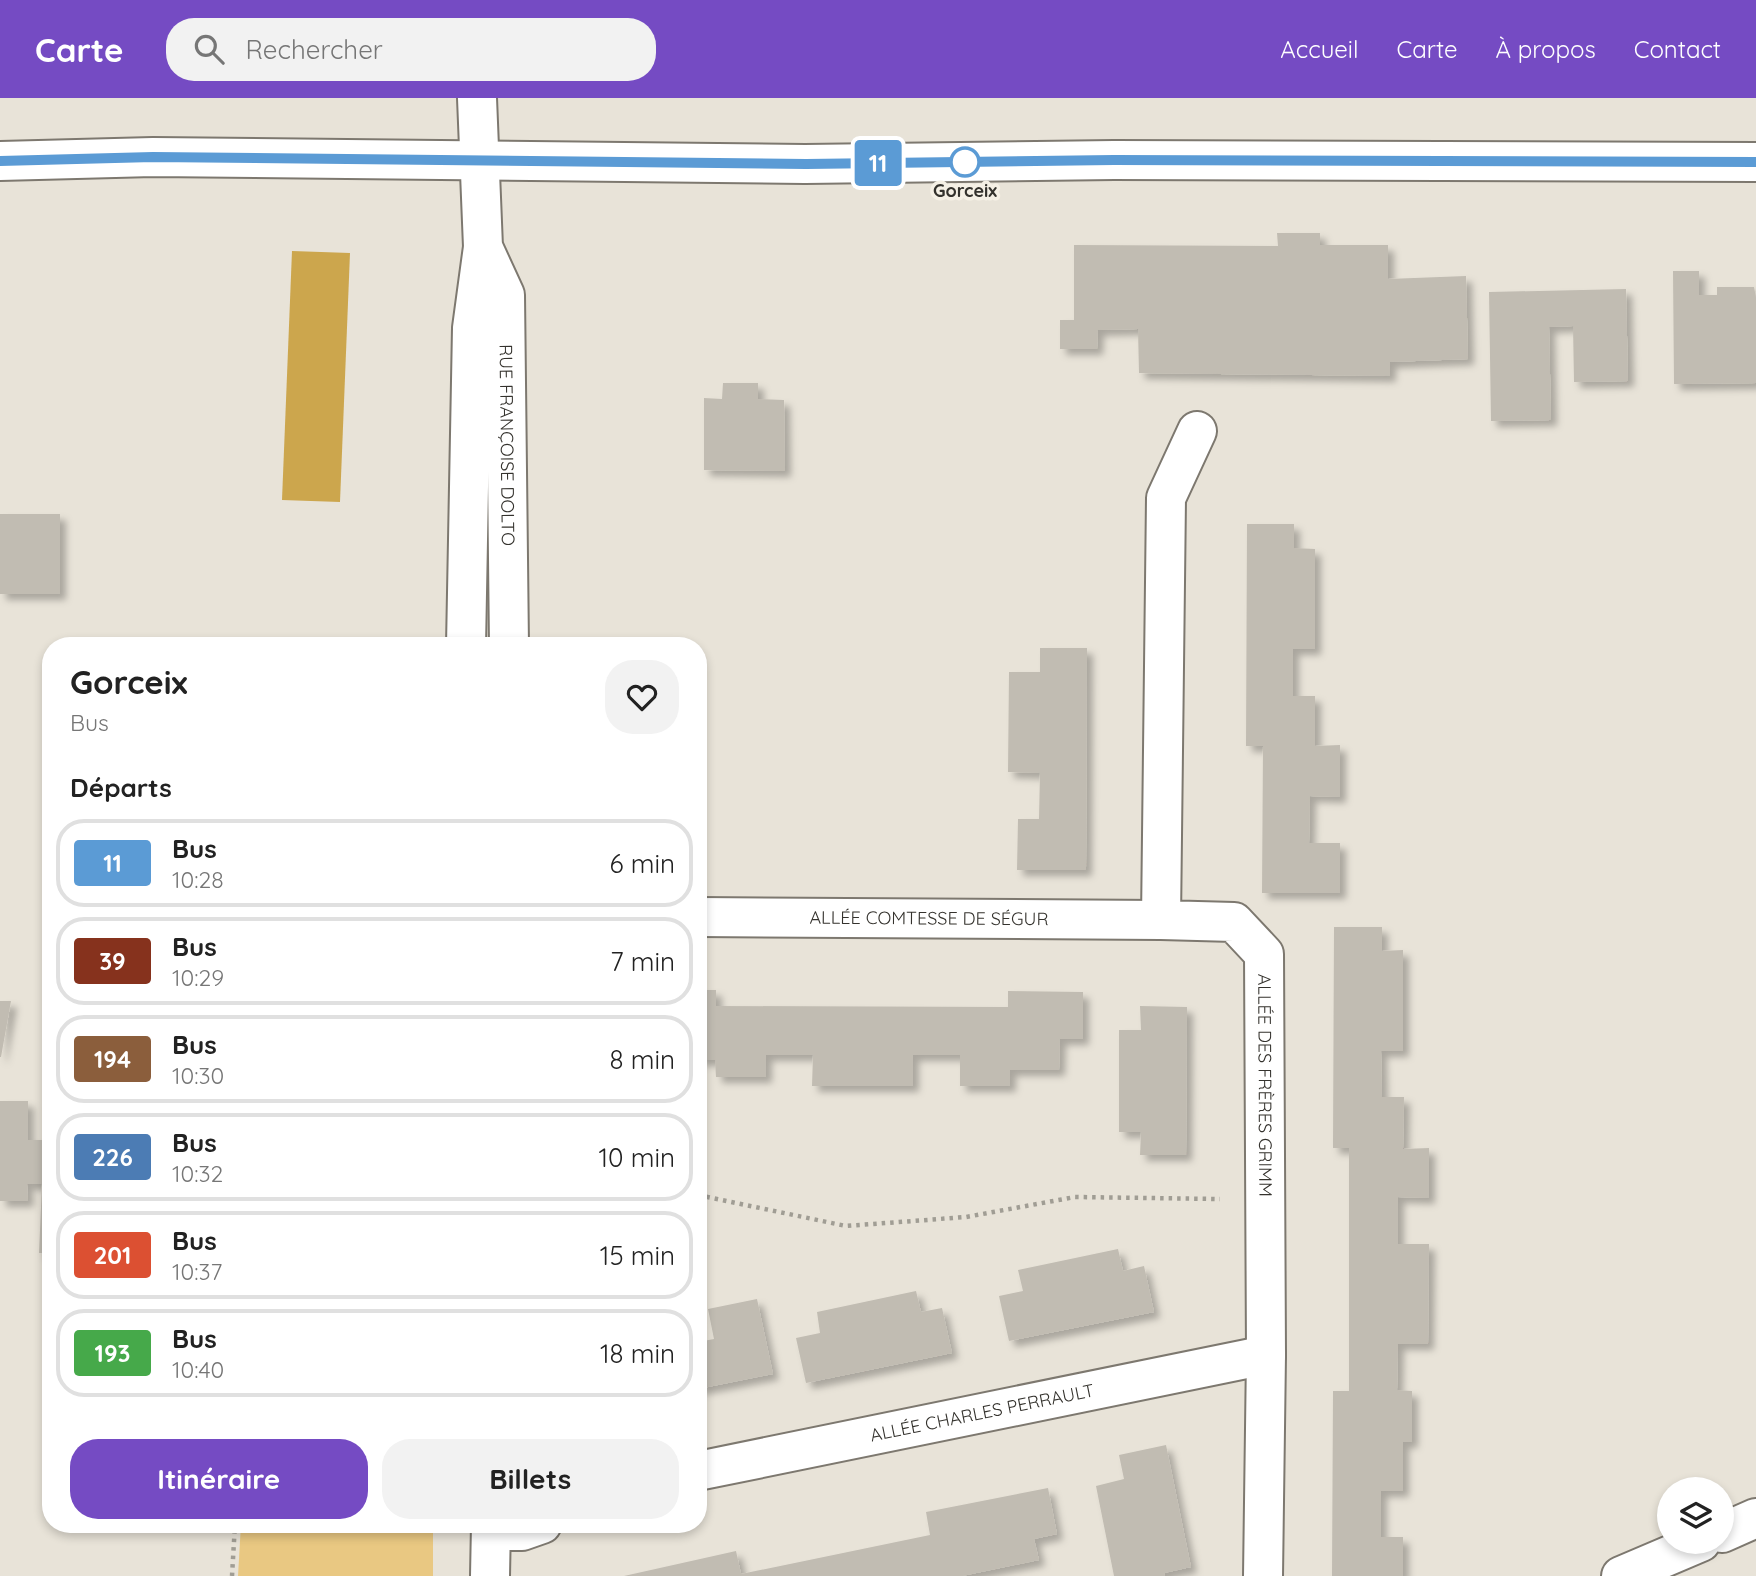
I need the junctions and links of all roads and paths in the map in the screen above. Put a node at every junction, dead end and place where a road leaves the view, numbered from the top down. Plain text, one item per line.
1 (477, 98) edge
2 (0, 161) edge
3 (481, 161) junction
4 (1756, 162) edge
5 (484, 247) junction
6 (1197, 431) dead end
7 (466, 637) edge
8 (509, 637) edge
9 (707, 916) edge
10 (1161, 920) junction
11 (707, 1197) edge
12 (1265, 1200) junction
13 (1266, 1355) junction
14 (707, 1469) edge
15 (1756, 1518) edge
16 (1734, 1528) edge
17 (234, 1533) edge
18 (491, 1533) edge
19 (1673, 1554) edge
20 (232, 1576) edge
21 (491, 1576) edge
22 (1263, 1576) edge
23 (1621, 1576) edge

1 - 3 street, RUE FRANÇOISE DOLTO
2 - 3 street
3 - 4 street
3 - 5 street, RUE FRANÇOISE DOLTO
5 - 7 street, RUE FRANÇOISE DOLTO
5 - 8 street, RUE FRANÇOISE DOLTO
6 - 10 street
9 - 10 street, ALLÉE COMTESSE DE SÉGUR
10 - 12 street, ALLÉE DES FRÈRES GRIMM
11 - 12 path
12 - 13 street, ALLÉE DES FRÈRES GRIMM
13 - 14 street, ALLÉE CHARLES PERRAULT
13 - 22 street, ALLÉE DES FRÈRES GRIMM
15 - 16 street
17 - 20 path
18 - 21 street
19 - 23 street

